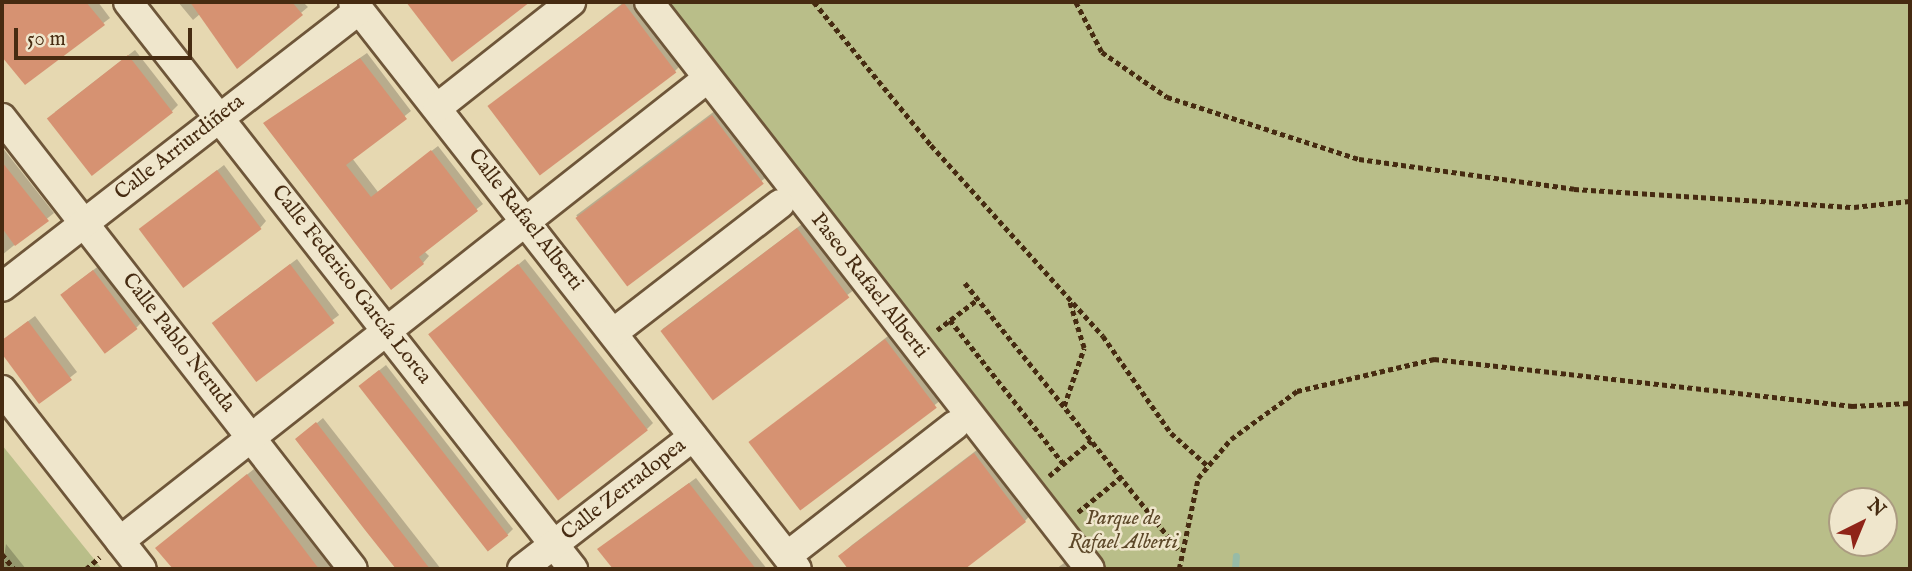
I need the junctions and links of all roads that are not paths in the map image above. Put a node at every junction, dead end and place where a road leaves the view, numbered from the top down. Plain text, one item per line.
1 (128, 2) edge
2 (571, 2) edge
3 (649, 2) edge
4 (356, 6) edge
5 (708, 78) junction
6 (437, 108) junction
7 (2, 118) edge
8 (219, 118) junction
9 (780, 204) dead end
10 (527, 221) junction
11 (85, 223) junction
12 (2, 288) edge
13 (388, 330) junction
14 (613, 332) junction
15 (2, 390) edge
16 (954, 425) dead end
17 (250, 437) junction
18 (693, 437) junction
19 (554, 545) junction
20 (110, 549) junction
21 (792, 563) edge
22 (142, 569) edge
23 (353, 569) edge
24 (522, 569) edge
25 (573, 569) edge
26 (1090, 569) edge

1 - 8 street, Calle Federico García Lorca
2 - 6 street
3 - 5 street, Paseo Rafael Alberti
4 - 6 street, Calle Rafael Alberti
4 - 8 street, Calle Arriurdiñeta
5 - 10 street
5 - 26 street, Paseo Rafael Alberti
6 - 10 street, Calle Rafael Alberti
7 - 11 street, Calle Pablo Neruda
8 - 11 street, Calle Arriurdiñeta
8 - 13 street, Calle Federico García Lorca
9 - 14 street
10 - 13 street
10 - 14 street, Calle Rafael Alberti
11 - 12 street, Calle Arriurdiñeta
11 - 17 street, Calle Pablo Neruda
13 - 17 street
13 - 19 street, Calle Federico García Lorca
14 - 18 street, Calle Rafael Alberti
15 - 20 street
16 - 21 street, Calle Rafael Alberti
17 - 20 street
17 - 23 street, Calle Pablo Neruda
18 - 19 street, Calle Zerradopea
18 - 21 street, Calle Rafael Alberti
19 - 24 street, Calle Zerradopea
19 - 25 street, Calle Federico García Lorca
20 - 22 street

